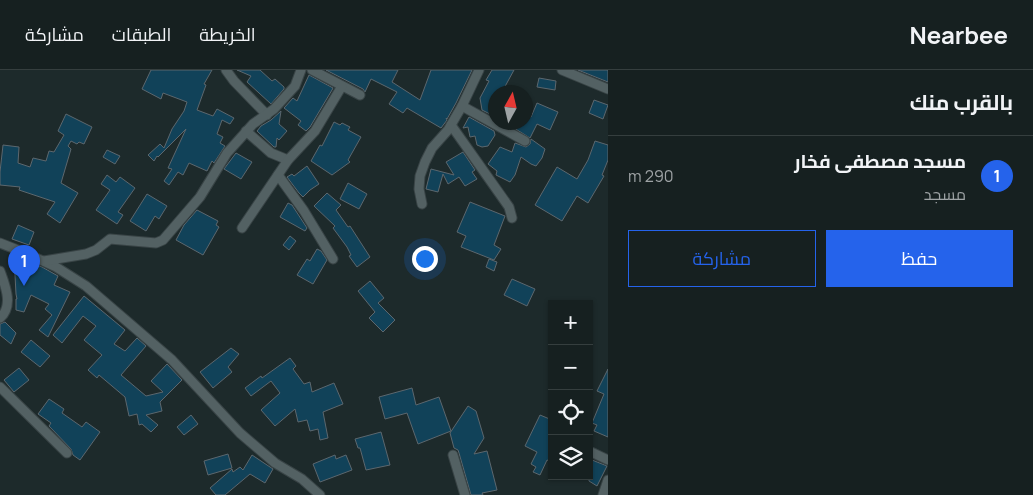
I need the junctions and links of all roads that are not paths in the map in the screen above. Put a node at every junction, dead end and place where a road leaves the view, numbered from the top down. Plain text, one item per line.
1 (226, 70) edge
2 (301, 70) edge
3 (312, 70) edge
4 (479, 70) edge
5 (562, 70) edge
6 (342, 86) junction
7 (608, 89) edge
8 (360, 95) dead end
9 (462, 106) junction
10 (267, 115) junction
11 (451, 125) junction
12 (246, 131) junction
13 (526, 141) dead end
14 (288, 160) junction
15 (278, 175) junction
16 (422, 204) dead end
17 (512, 218) dead end
18 (242, 228) dead end
19 (0, 243) edge
20 (333, 259) dead end
21 (44, 261) junction
22 (0, 271) edge
23 (0, 318) edge
24 (0, 387) edge
25 (67, 453) dead end
26 (593, 453) edge
27 (453, 455) dead end
28 (608, 460) edge
29 (608, 480) edge
30 (320, 495) edge
31 (465, 495) edge
32 (603, 495) edge

1 - 10 street
2 - 10 street
3 - 6 street
4 - 9 street
5 - 7 street
6 - 8 street
6 - 14 street
9 - 11 street
9 - 13 street
10 - 12 street
11 - 16 street
11 - 17 street
12 - 14 street
12 - 21 street
14 - 15 street
15 - 18 street
15 - 20 street
19 - 21 street
21 - 30 street
22 - 23 street
24 - 25 street
26 - 28 street
27 - 31 street
29 - 32 street

